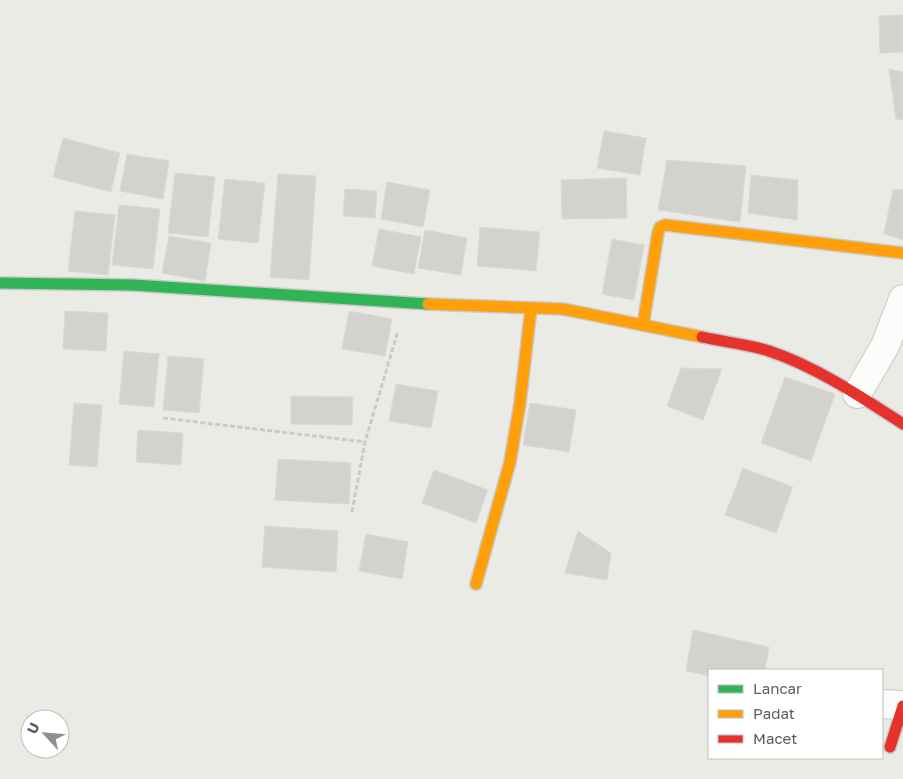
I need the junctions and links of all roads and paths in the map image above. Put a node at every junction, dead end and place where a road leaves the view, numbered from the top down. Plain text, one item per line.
1 (903, 253) edge
2 (0, 283) edge
3 (903, 299) edge
4 (406, 303) junction
5 (531, 308) junction
6 (643, 325) junction
7 (857, 394) junction
8 (163, 418) dead end
9 (903, 424) edge
10 (365, 442) junction
11 (352, 512) dead end
12 (476, 584) dead end
13 (883, 704) edge
14 (903, 706) edge
15 (890, 747) dead end

1 - 6 street
2 - 4 street
3 - 7 street
4 - 5 street
4 - 10 path
5 - 6 street
5 - 12 street
6 - 7 street
7 - 9 street
8 - 10 path
10 - 11 path
13 - 14 street
14 - 15 street

